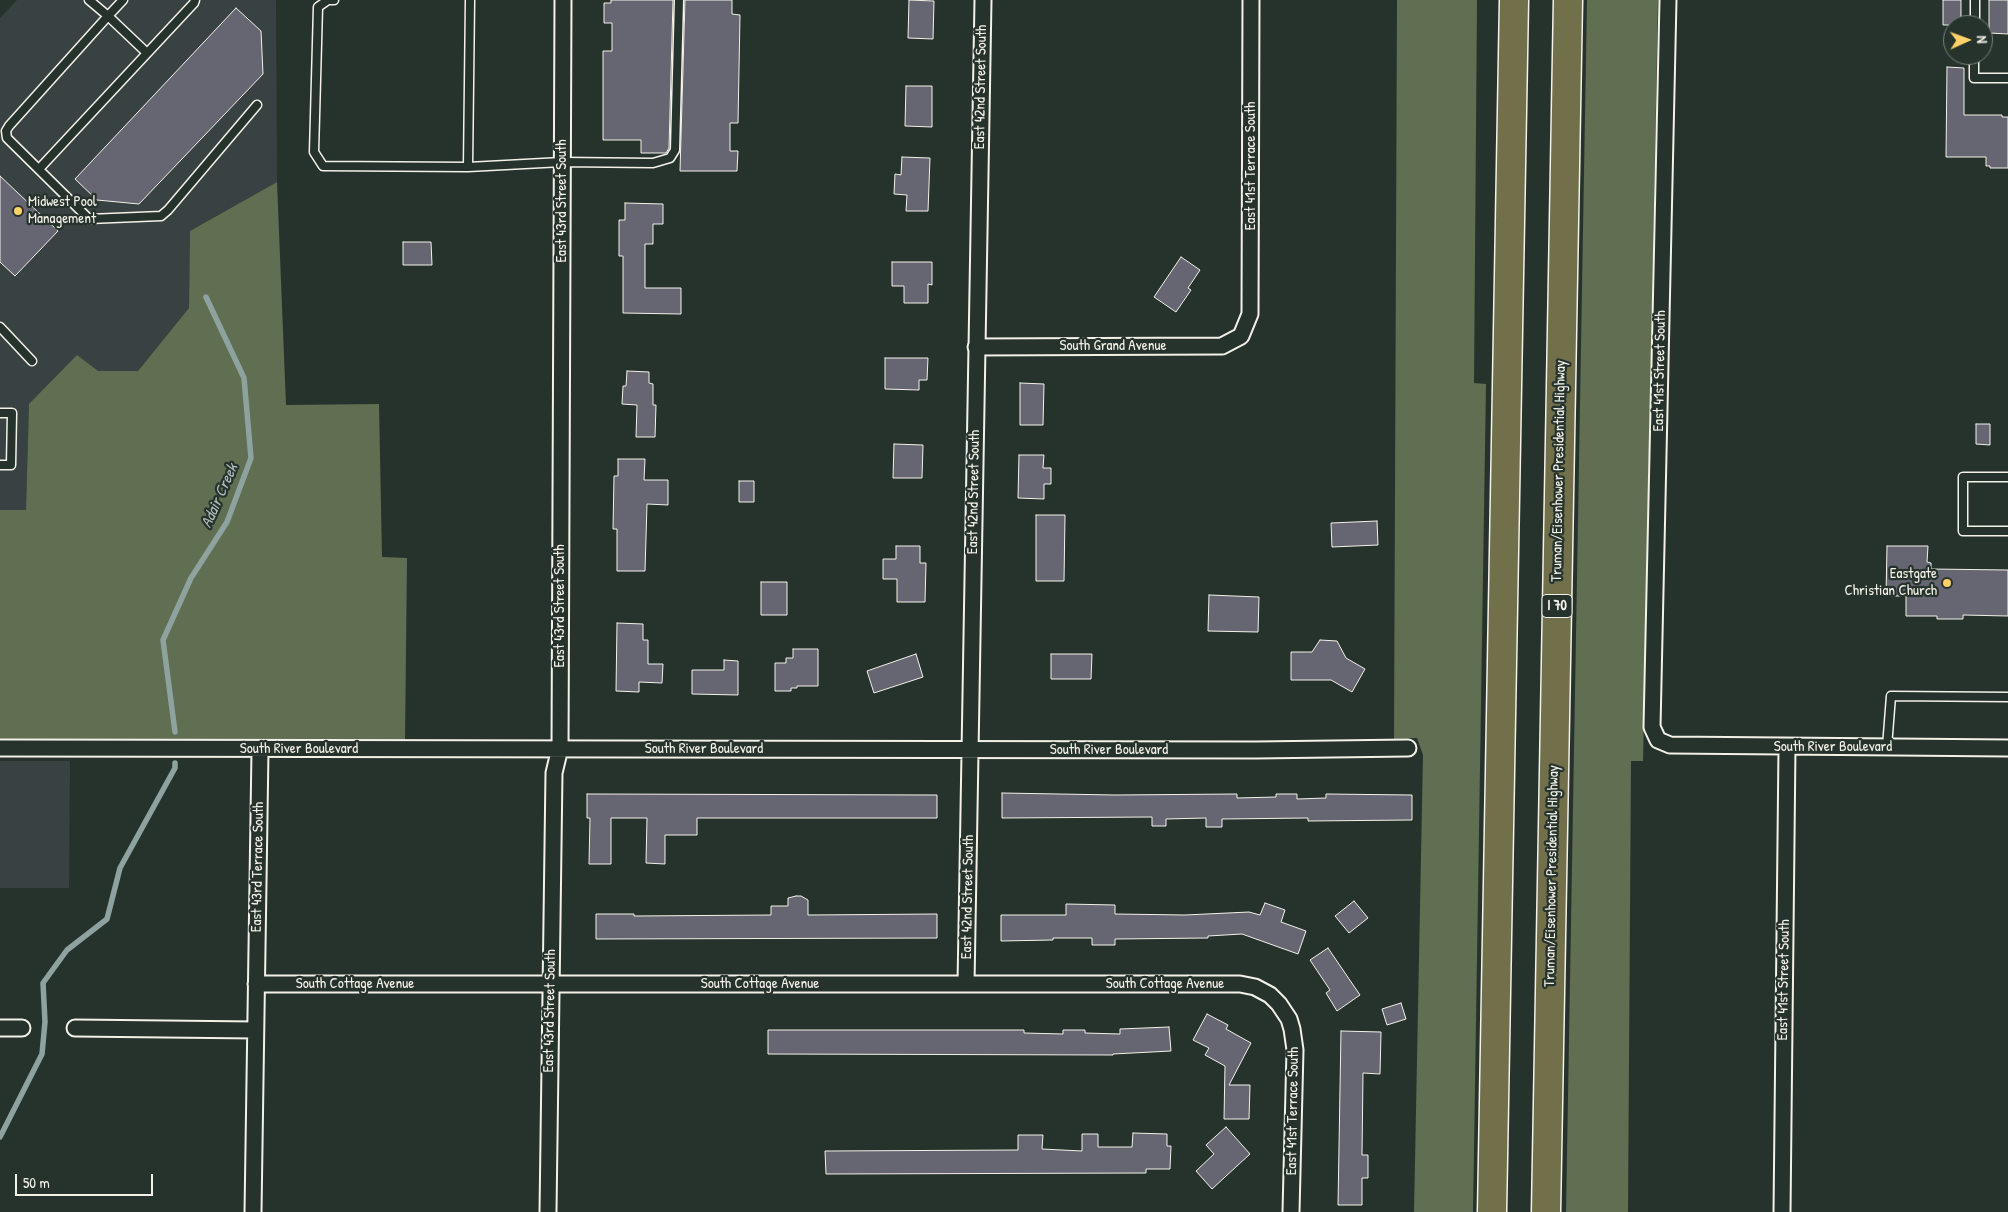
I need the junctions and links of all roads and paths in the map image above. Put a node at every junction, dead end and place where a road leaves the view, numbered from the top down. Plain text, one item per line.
1 (89, 0) edge
2 (123, 0) edge
3 (195, 0) edge
4 (334, 0) edge
5 (470, 0) edge
6 (563, 0) edge
7 (680, 0) edge
8 (983, 0) edge
9 (1251, 0) edge
10 (1514, 0) edge
11 (1568, 0) edge
12 (1668, 0) edge
13 (1975, 0) edge
14 (1975, 15) edge
15 (108, 16) junction
16 (148, 53) junction
17 (1974, 65) edge
18 (2008, 78) edge
19 (257, 105) dead end
20 (562, 162) junction
21 (468, 167) junction
22 (39, 170) junction
23 (0, 327) edge
24 (1244, 330) joint
25 (976, 347) junction
26 (32, 361) dead end
27 (0, 413) edge
28 (0, 465) edge
29 (2008, 476) edge
30 (2008, 532) edge
31 (2008, 697) edge
32 (1658, 740) joint
33 (1787, 747) junction
34 (1886, 747) junction
35 (0, 748) edge
36 (560, 748) junction
37 (1408, 748) dead end
38 (2008, 748) edge
39 (260, 750) junction
40 (971, 750) junction
41 (256, 984) junction
42 (551, 984) junction
43 (966, 984) junction
44 (1263, 991) joint
45 (0, 1028) edge
46 (22, 1028) dead end
47 (75, 1028) dead end
48 (255, 1030) junction
49 (253, 1212) edge
50 (548, 1212) edge
51 (1291, 1212) edge
52 (1492, 1212) edge
53 (1546, 1212) edge
54 (1782, 1212) edge

1 - 15 lane
2 - 15 lane
3 - 16 lane
4 - 21 lane
5 - 21 lane
6 - 20 street, East 43rd Street South
7 - 20 lane
8 - 25 street, East 42nd Street South
9 - 24 street, East 41st Terrace South
10 - 52 highway
11 - 53 highway, Truman/Eisenhower Presidential Highway / I 70
12 - 32 street, East 41st Street South
13 - 14 lane
15 - 16 lane
15 - 22 lane
16 - 22 lane
17 - 18 lane
19 - 22 lane
20 - 21 lane
20 - 36 street, East 43rd Street South
23 - 26 lane
24 - 25 street, South Grand Avenue
25 - 40 street, East 42nd Street South
27 - 28 lane
29 - 30 lane
31 - 34 lane
32 - 33 street, South River Boulevard
33 - 34 street, South River Boulevard
33 - 54 street, East 41st Street South
34 - 38 street, South River Boulevard
35 - 39 street, South River Boulevard
36 - 39 street, South River Boulevard
36 - 40 street, South River Boulevard
36 - 42 street, East 43rd Street South
37 - 40 street, South River Boulevard
39 - 41 street, East 43rd Terrace South
40 - 43 street, East 42nd Street South
41 - 42 street, South Cottage Avenue
41 - 48 street, East 43rd Terrace South
42 - 43 street, South Cottage Avenue
42 - 50 street, East 43rd Street South
43 - 44 street, South Cottage Avenue
44 - 51 street, East 41st Terrace South
45 - 46 street
47 - 48 street
48 - 49 street

